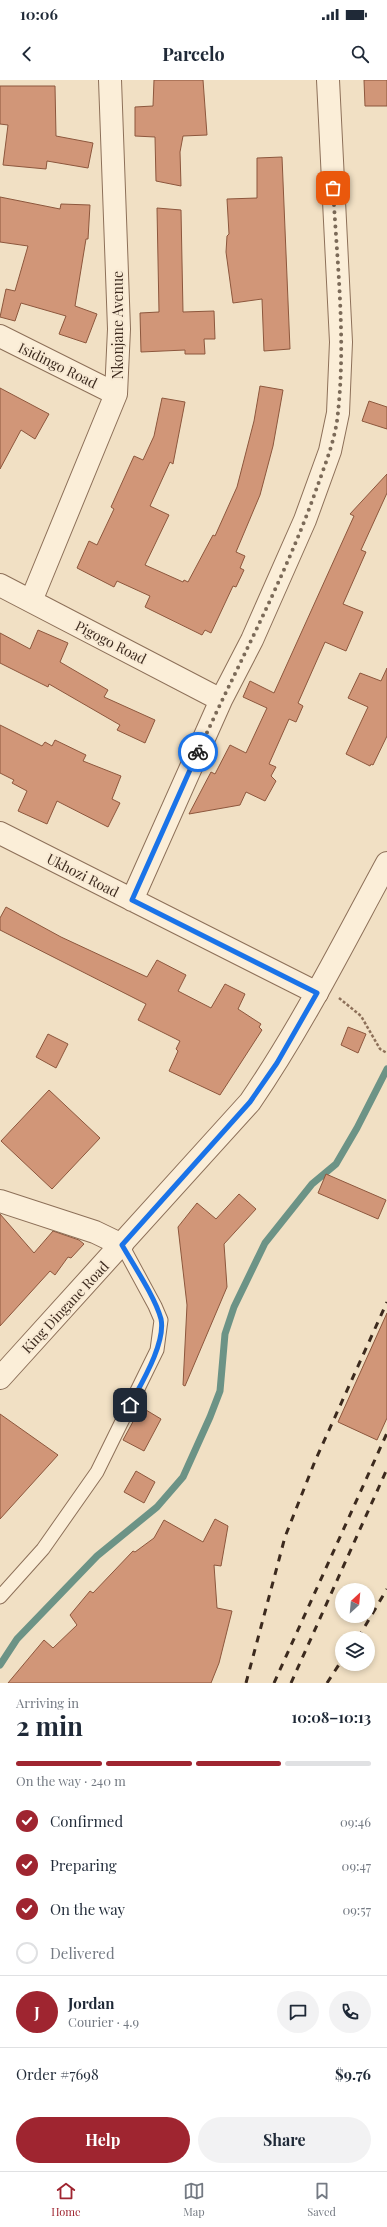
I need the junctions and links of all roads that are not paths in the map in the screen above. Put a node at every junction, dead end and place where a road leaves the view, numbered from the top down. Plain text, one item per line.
1 (110, 80) edge
2 (328, 80) edge
3 (0, 336) edge
4 (116, 394) junction
5 (0, 585) edge
6 (31, 601) junction
7 (221, 700) junction
8 (0, 833) edge
9 (387, 863) edge
10 (132, 900) junction
11 (319, 988) junction
12 (0, 1201) edge
13 (122, 1245) junction
14 (0, 1378) edge
15 (0, 1596) edge

1 - 4 street, Nkonjane Avenue
2 - 7 street
3 - 4 street, Isidingo Road
4 - 6 street, Nkonjane Avenue
5 - 6 street, Pigogo Road
6 - 7 street, Pigogo Road
7 - 10 street
8 - 10 street, Ukhozi Road
9 - 11 street, King Dingane Road
10 - 11 street, Ukhozi Road
11 - 13 street, King Dingane Road
12 - 13 street
13 - 14 street, King Dingane Road
13 - 15 lane

